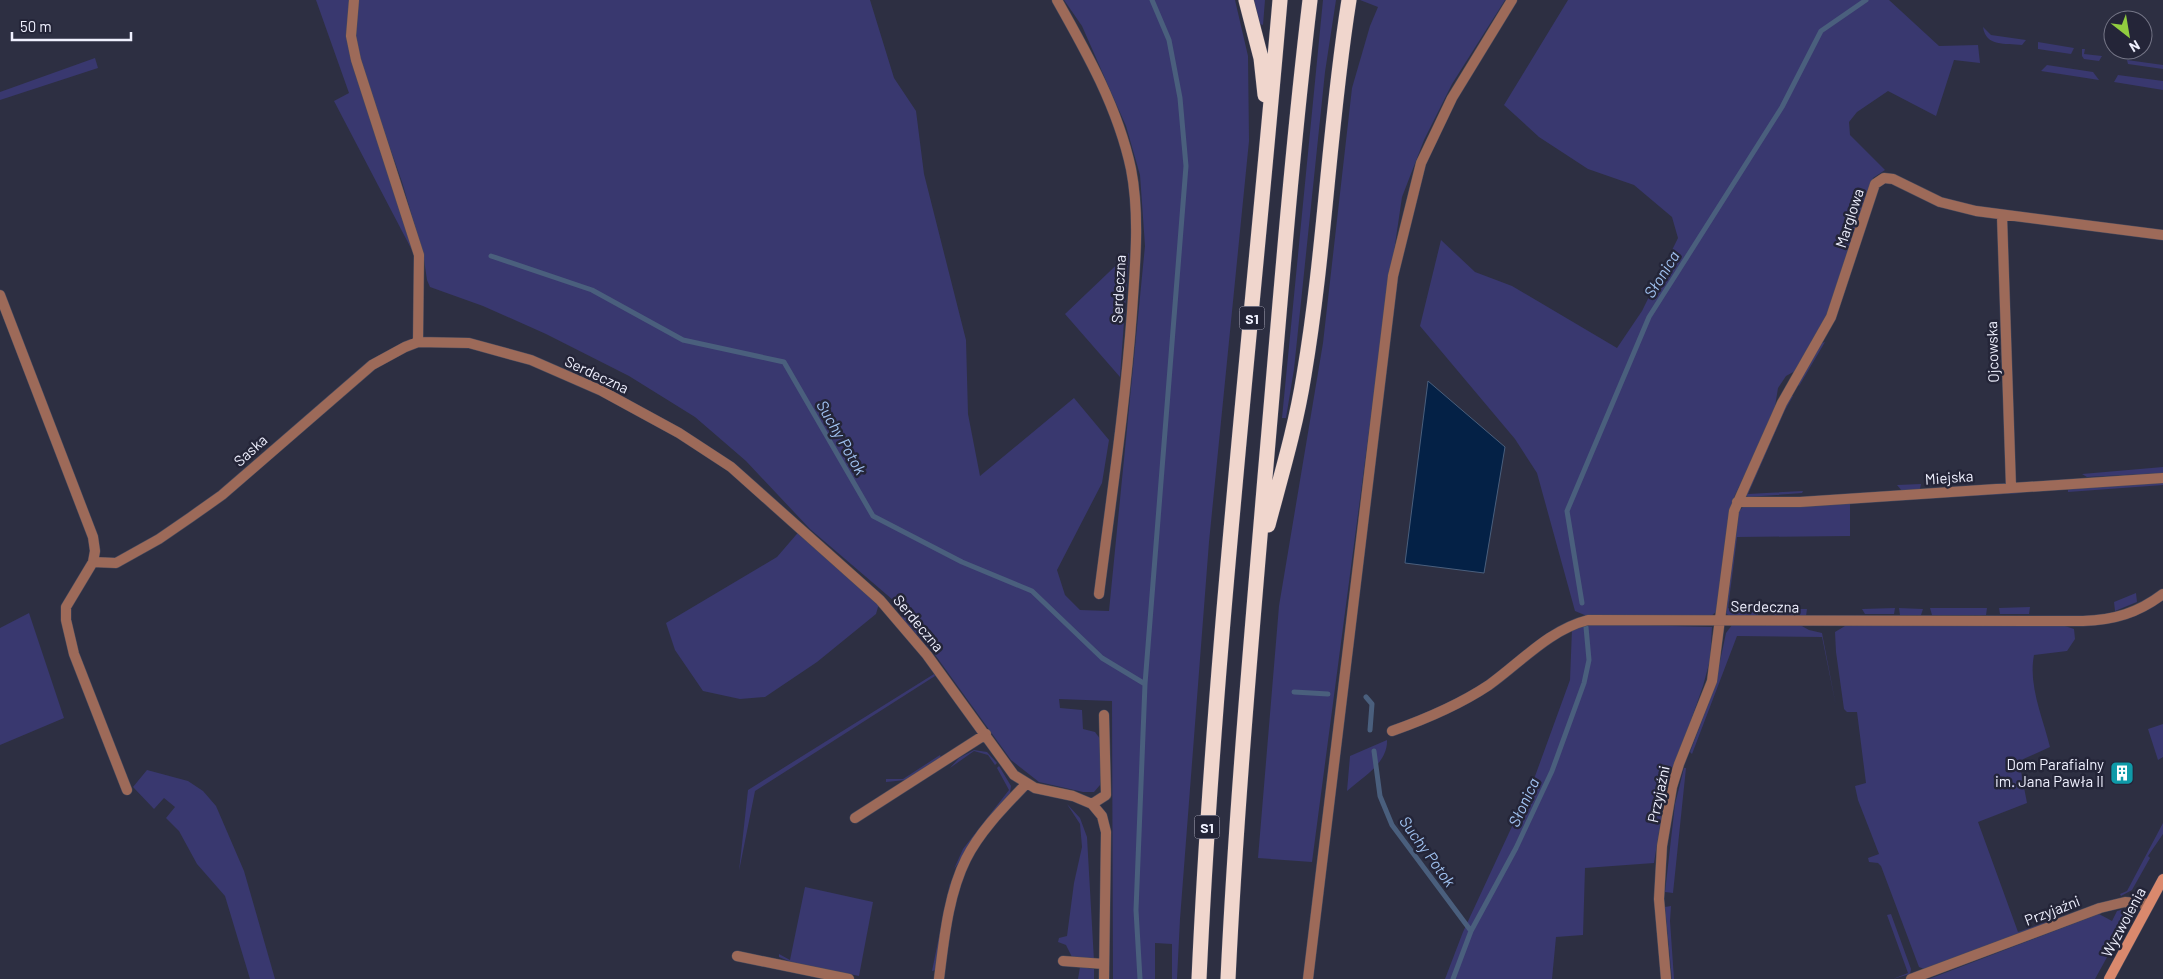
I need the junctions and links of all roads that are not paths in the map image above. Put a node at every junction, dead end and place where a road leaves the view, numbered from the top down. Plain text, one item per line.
1 (354, 0) edge
2 (1057, 0) edge
3 (1246, 0) edge
4 (1280, 0) edge
5 (1310, 0) edge
6 (1349, 0) edge
7 (1512, 0) edge
8 (1269, 121) junction
9 (2002, 216) junction
10 (2163, 235) edge
11 (0, 295) edge
12 (418, 342) junction
13 (2163, 478) edge
14 (2011, 487) junction
15 (1737, 502) junction
16 (94, 562) junction
17 (1258, 566) junction
18 (1100, 594) dead end
19 (2163, 594) edge
20 (1719, 620) junction
21 (1104, 715) dead end
22 (1392, 731) dead end
23 (986, 734) junction
24 (1026, 784) junction
25 (127, 790) dead end
26 (1092, 804) junction
27 (855, 818) dead end
28 (2163, 879) edge
29 (2149, 904) junction
30 (737, 956) dead end
31 (1063, 961) dead end
32 (1104, 964) junction
33 (849, 979) edge
34 (939, 979) edge
35 (1104, 979) edge
36 (1199, 979) edge
37 (1228, 979) edge
38 (1308, 979) edge
39 (1666, 979) edge
40 (1911, 979) edge
41 (2109, 979) edge

1 - 12 street
2 - 18 street, Serdeczna
3 - 8 highway
4 - 8 highway, S1
5 - 17 highway, S1
6 - 17 highway
7 - 38 street
8 - 36 highway, S1
9 - 10 street, Marglowa
9 - 14 street, Ojcowska
9 - 15 street, Marglowa
11 - 16 street
12 - 16 street, Saska
12 - 23 street, Serdeczna
13 - 14 street, Miejska
14 - 15 street, Miejska
15 - 20 street, Przyjaźni
16 - 25 street
17 - 37 highway, S1
19 - 20 street, Serdeczna
20 - 22 street, Serdeczna
20 - 39 street, Przyjaźni
21 - 26 street
23 - 24 street, Serdeczna
23 - 27 street
24 - 26 street, Serdeczna
24 - 34 street
26 - 32 street
28 - 29 street, Wyzwolenia
29 - 40 street, Przyjaźni
29 - 41 street, Wyzwolenia
30 - 33 street
31 - 32 street
32 - 35 street

